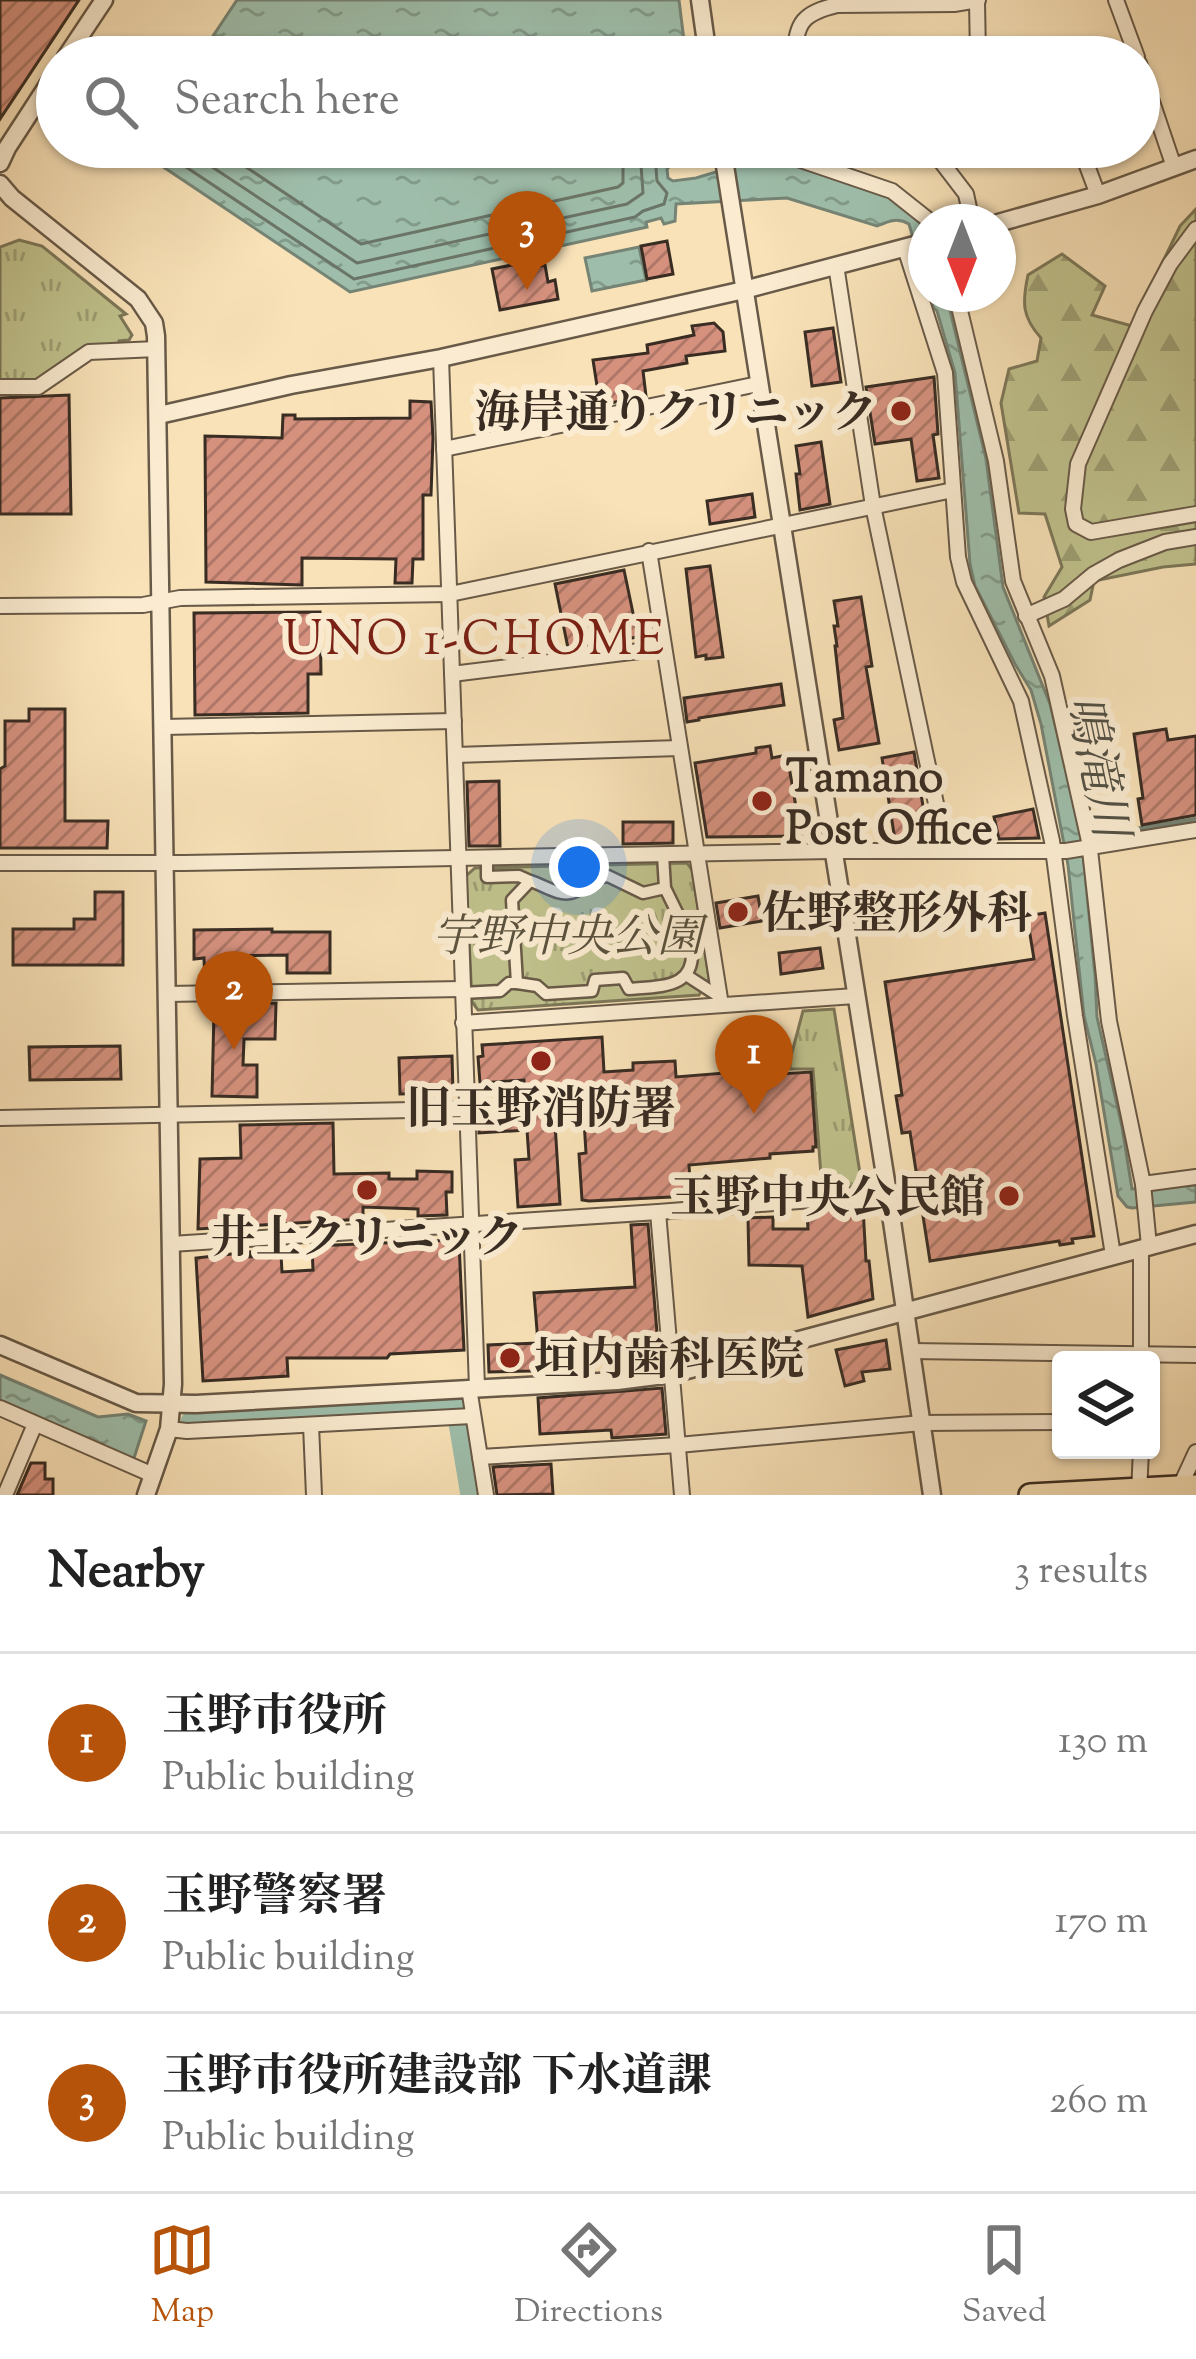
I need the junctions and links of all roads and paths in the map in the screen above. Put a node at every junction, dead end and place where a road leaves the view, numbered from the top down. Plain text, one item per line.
1 (104, 0) edge
2 (700, 0) edge
3 (978, 0) edge
4 (1116, 0) edge
5 (80, 36) edge
6 (705, 36) edge
7 (796, 36) edge
8 (978, 36) edge
9 (1129, 36) edge
10 (36, 103) edge
11 (1160, 125) edge
12 (1196, 159) edge
13 (0, 163) edge
14 (1174, 167) junction
15 (726, 168) edge
16 (822, 168) edge
17 (946, 168) edge
18 (1088, 168) edge
19 (0, 184) edge
20 (1098, 195) junction
21 (908, 204) edge
22 (968, 204) edge
23 (1016, 218) edge
24 (1196, 229) edge
25 (908, 247) edge
26 (836, 265) junction
27 (744, 290) junction
28 (930, 312) edge
29 (960, 312) edge
30 (157, 350) junction
31 (441, 358) junction
32 (758, 383) junction
33 (0, 387) edge
34 (159, 415) junction
35 (444, 448) junction
36 (953, 490) junction
37 (873, 506) junction
38 (1196, 514) edge
39 (781, 524) junction
40 (1196, 537) edge
41 (649, 551) junction
42 (450, 594) junction
43 (161, 602) junction
44 (0, 606) edge
45 (1026, 616) junction
46 (664, 648) junction
47 (452, 674) junction
48 (454, 721) junction
49 (164, 727) junction
50 (680, 748) junction
51 (455, 754) junction
52 (1196, 830) edge
53 (1086, 849) junction
54 (832, 851) junction
55 (946, 851) junction
56 (1059, 851) junction
57 (697, 854) junction
58 (663, 855) junction
59 (458, 858) junction
60 (487, 858) junction
61 (166, 862) junction
62 (0, 863) edge
63 (530, 881) junction
64 (665, 888) junction
65 (686, 975) junction
66 (518, 982) junction
67 (462, 991) junction
68 (167, 994) junction
69 (855, 996) junction
70 (721, 1002) junction
71 (464, 1023) junction
72 (467, 1109) junction
73 (169, 1115) junction
74 (0, 1118) edge
75 (1196, 1178) edge
76 (1143, 1186) junction
77 (888, 1194) junction
78 (658, 1212) junction
79 (472, 1224) junction
80 (1196, 1234) edge
81 (171, 1244) junction
82 (1145, 1246) junction
83 (1113, 1255) junction
84 (905, 1311) junction
85 (0, 1345) edge
86 (911, 1351) junction
87 (1142, 1351) edge
88 (1052, 1355) edge
89 (1196, 1355) edge
90 (1160, 1356) edge
91 (672, 1374) junction
92 (473, 1388) junction
93 (172, 1404) junction
94 (0, 1408) edge
95 (465, 1416) junction
96 (1052, 1422) edge
97 (922, 1423) junction
98 (35, 1424) junction
99 (311, 1425) junction
100 (169, 1429) junction
101 (678, 1444) junction
102 (1196, 1452) edge
103 (480, 1457) junction
104 (1141, 1459) edge
105 (153, 1475) junction
106 (1184, 1489) edge
107 (1139, 1492) edge
108 (4, 1495) edge
109 (146, 1495) edge
110 (314, 1495) edge
111 (486, 1495) edge
112 (682, 1495) edge
113 (932, 1495) edge
114 (1030, 1495) edge

1 - 5 street
2 - 6 street
3 - 7 street
3 - 8 street
4 - 9 street
10 - 13 street
11 - 14 street
12 - 14 street
14 - 20 street
15 - 27 street
16 - 21 street
17 - 22 street
18 - 20 street
19 - 30 street
20 - 23 street
24 - 38 street
25 - 26 street
26 - 27 street
26 - 37 street
27 - 31 street
27 - 32 street
28 - 36 street
29 - 45 street
30 - 33 street
30 - 34 street
31 - 34 street
31 - 35 street
32 - 35 street
32 - 39 street
34 - 43 street
35 - 42 street
36 - 37 street
36 - 56 street
37 - 39 street
37 - 55 street
39 - 41 street
39 - 54 street
40 - 45 street
41 - 42 street
41 - 46 street
42 - 43 street
42 - 47 street
43 - 44 street
43 - 49 street
45 - 53 street
46 - 47 street
46 - 50 street
47 - 48 street
48 - 49 street
48 - 51 street
49 - 61 street
50 - 51 street
50 - 57 street
51 - 59 street
52 - 53 street
53 - 56 street
53 - 76 street
54 - 55 street
54 - 57 street
54 - 69 street
55 - 56 street
56 - 83 street
57 - 58 street
57 - 70 street
58 - 60 street
58 - 64 street
59 - 60 street
59 - 61 street
59 - 67 street
60 - 63 street
61 - 62 street
61 - 68 street
63 - 64 street
63 - 66 street
64 - 65 street
65 - 66 street
65 - 70 street
66 - 67 street
67 - 68 street
67 - 71 street
68 - 73 street
69 - 70 street
69 - 77 street
70 - 71 street
71 - 72 street
72 - 73 street
72 - 79 street
73 - 74 street
73 - 81 street
75 - 76 street
76 - 82 street
77 - 78 street
77 - 84 street
78 - 79 street
78 - 91 street
79 - 81 street
79 - 92 street
80 - 82 street
81 - 93 street
82 - 83 street
82 - 87 street
83 - 84 street
84 - 86 street
84 - 91 street
85 - 93 street
86 - 88 street
86 - 97 street
89 - 90 street
91 - 92 street
91 - 101 street
92 - 93 street
92 - 95 street
93 - 100 street
94 - 98 street
95 - 99 street
95 - 103 street
96 - 97 street
97 - 101 street
97 - 113 street
98 - 105 street
98 - 108 street
99 - 100 street
99 - 110 street
100 - 105 street
101 - 103 street
101 - 112 street
102 - 106 street
103 - 111 street
104 - 107 street
105 - 109 street
106 - 107 highway
107 - 114 highway

